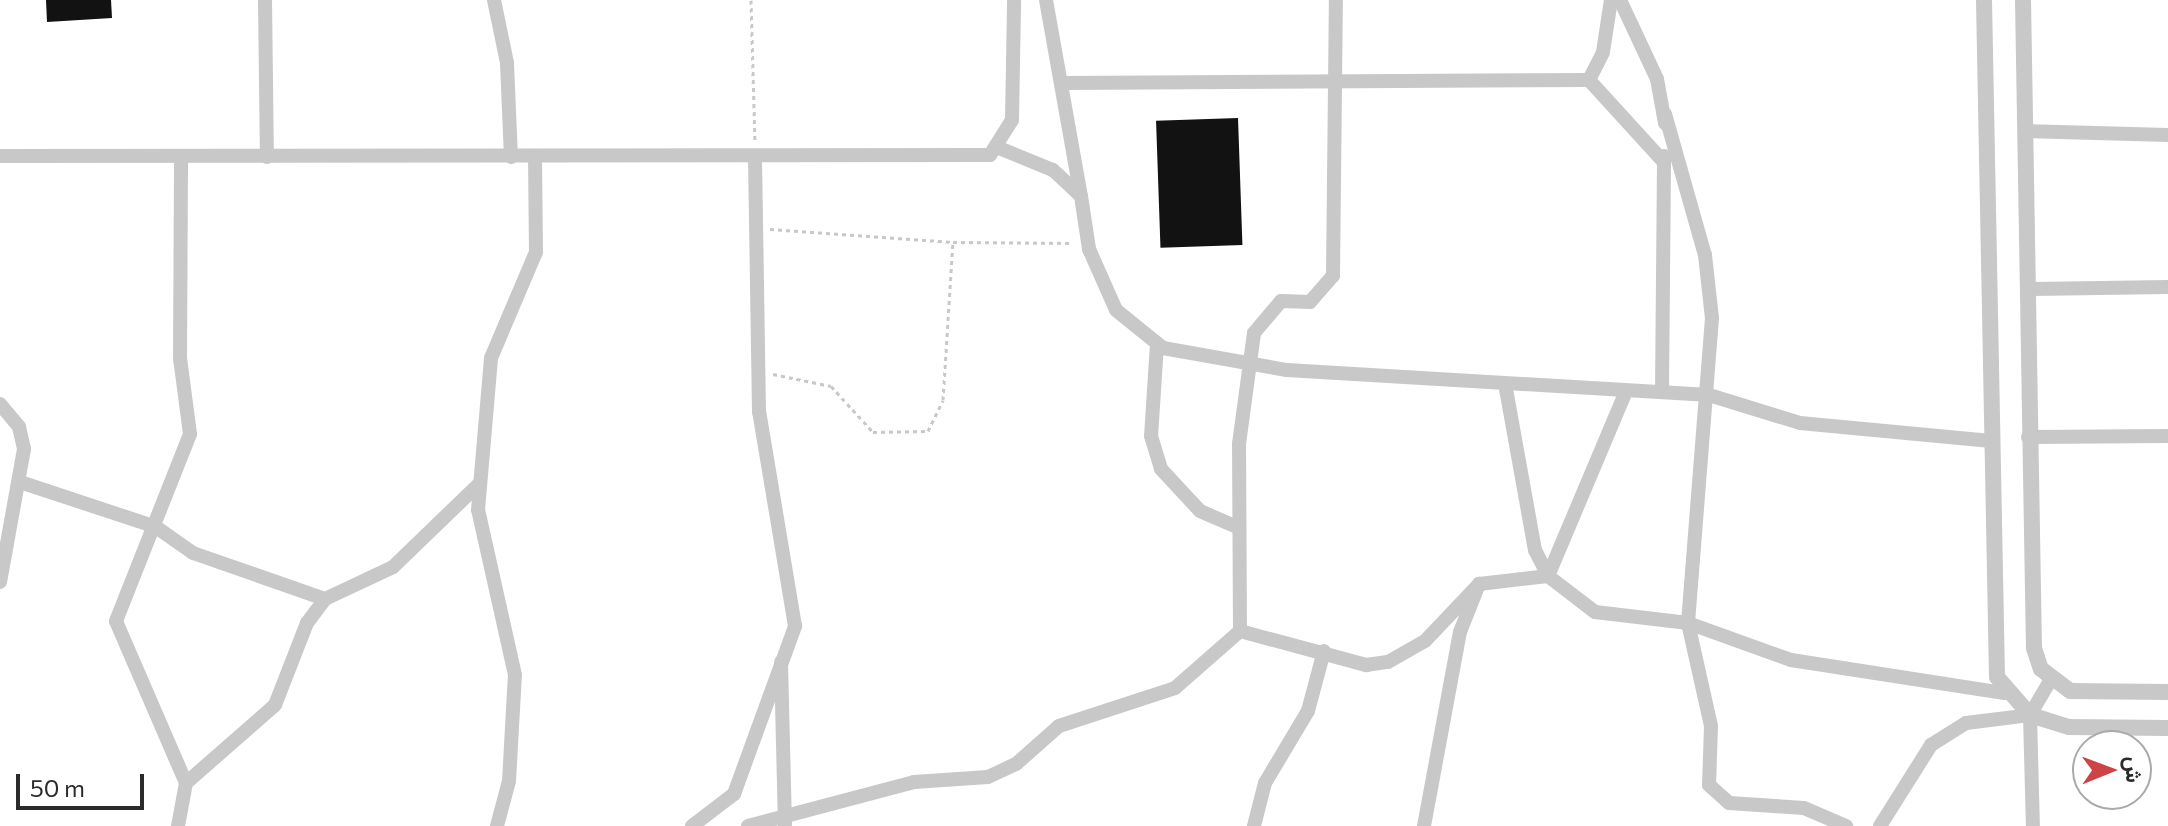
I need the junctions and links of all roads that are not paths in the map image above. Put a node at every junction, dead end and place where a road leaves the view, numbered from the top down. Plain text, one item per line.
1 (265, 0) edge
2 (494, 0) edge
3 (1014, 0) edge
4 (1046, 0) edge
5 (1336, 0) edge
6 (1611, 0) edge
7 (1620, 0) edge
8 (1984, 0) edge
9 (2023, 0) edge
10 (1334, 80) junction
11 (1589, 80) junction
12 (1064, 83) junction
13 (1665, 114) junction
14 (2025, 131) junction
15 (2168, 135) edge
16 (999, 148) junction
17 (0, 156) edge
18 (181, 157) junction
19 (267, 157) junction
20 (511, 157) junction
21 (535, 157) junction
22 (755, 157) junction
23 (1664, 162) junction
24 (1081, 196) junction
25 (2168, 287) edge
26 (2027, 289) junction
27 (1157, 344) junction
28 (1248, 365) junction
29 (1506, 389) junction
30 (1626, 391) junction
31 (1662, 392) junction
32 (1709, 395) junction
33 (0, 404) edge
34 (2168, 436) edge
35 (2028, 437) junction
36 (1991, 441) junction
37 (23, 483) junction
38 (480, 483) junction
39 (156, 527) junction
40 (1237, 527) junction
41 (1548, 576) junction
42 (0, 582) edge
43 (1479, 584) junction
44 (325, 599) junction
45 (1688, 623) junction
46 (1240, 631) junction
47 (1324, 651) junction
48 (781, 661) junction
49 (2051, 679) junction
50 (2168, 692) edge
51 (2004, 693) junction
52 (2030, 715) junction
53 (2168, 728) edge
54 (186, 783) junction
55 (785, 822) edge
56 (178, 826) edge
57 (497, 826) edge
58 (692, 826) edge
59 (748, 826) edge
60 (1254, 826) edge
61 (1424, 826) edge
62 (1846, 826) edge
63 (1880, 826) edge
64 (2033, 826) edge

1 - 19 street
2 - 20 street
3 - 16 street
4 - 12 street
5 - 10 street
6 - 11 street
7 - 13 street
8 - 36 street
9 - 14 street
10 - 11 street
10 - 12 street
10 - 28 street
11 - 23 street
12 - 24 street
13 - 23 street
13 - 32 street
14 - 15 street
14 - 26 street
16 - 22 street
16 - 24 street
17 - 18 street
18 - 19 street
18 - 39 street
19 - 20 street
20 - 21 street
21 - 22 street
21 - 38 street
22 - 48 street
23 - 31 street
24 - 27 street
25 - 26 street
26 - 35 street
27 - 28 street
27 - 40 street
28 - 29 street
28 - 40 street
29 - 30 street
29 - 41 street
30 - 31 street
30 - 41 street
31 - 32 street
32 - 36 street
32 - 45 street
33 - 37 street
34 - 35 street
35 - 49 street
36 - 51 street
37 - 39 street
37 - 42 street
38 - 44 street
38 - 57 street
39 - 44 street
39 - 54 street
40 - 46 street
41 - 43 street
41 - 45 street
43 - 47 street
43 - 61 street
44 - 54 street
45 - 51 street
45 - 62 street
46 - 47 street
46 - 55 street
47 - 60 street
48 - 55 street
48 - 58 street
49 - 50 street
49 - 52 street
51 - 52 street
52 - 53 street
52 - 63 street
52 - 64 street
54 - 56 street
55 - 59 street

